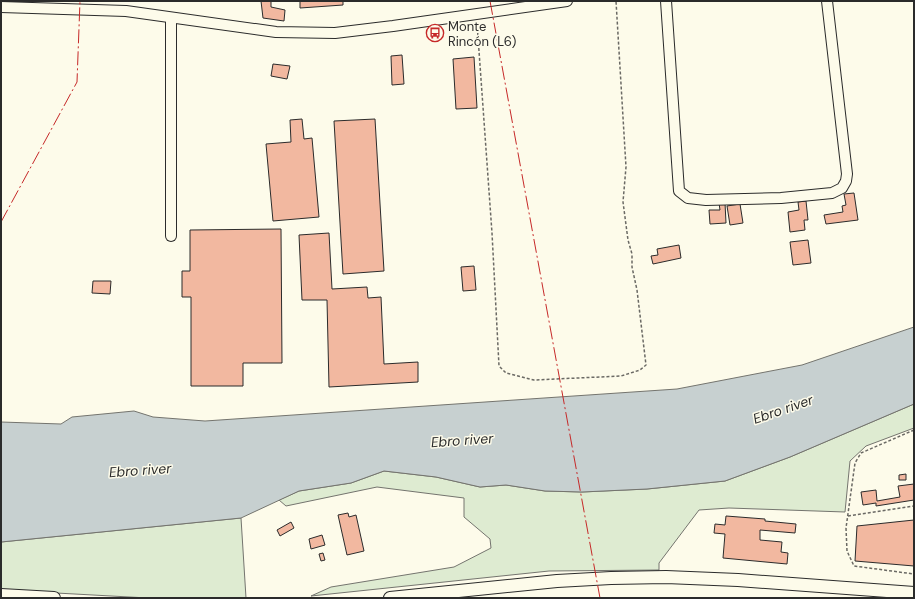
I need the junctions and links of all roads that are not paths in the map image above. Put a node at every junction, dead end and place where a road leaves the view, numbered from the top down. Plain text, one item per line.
1 (567, 1) edge
2 (666, 1) edge
3 (827, 1) edge
4 (1, 7) edge
5 (171, 18) junction
6 (171, 236) dead end
7 (914, 593) edge
8 (1, 595) edge
9 (54, 598) edge
10 (390, 598) edge

1 - 5 street
2 - 3 street
4 - 5 street
5 - 6 street
7 - 10 main road
8 - 9 main road

